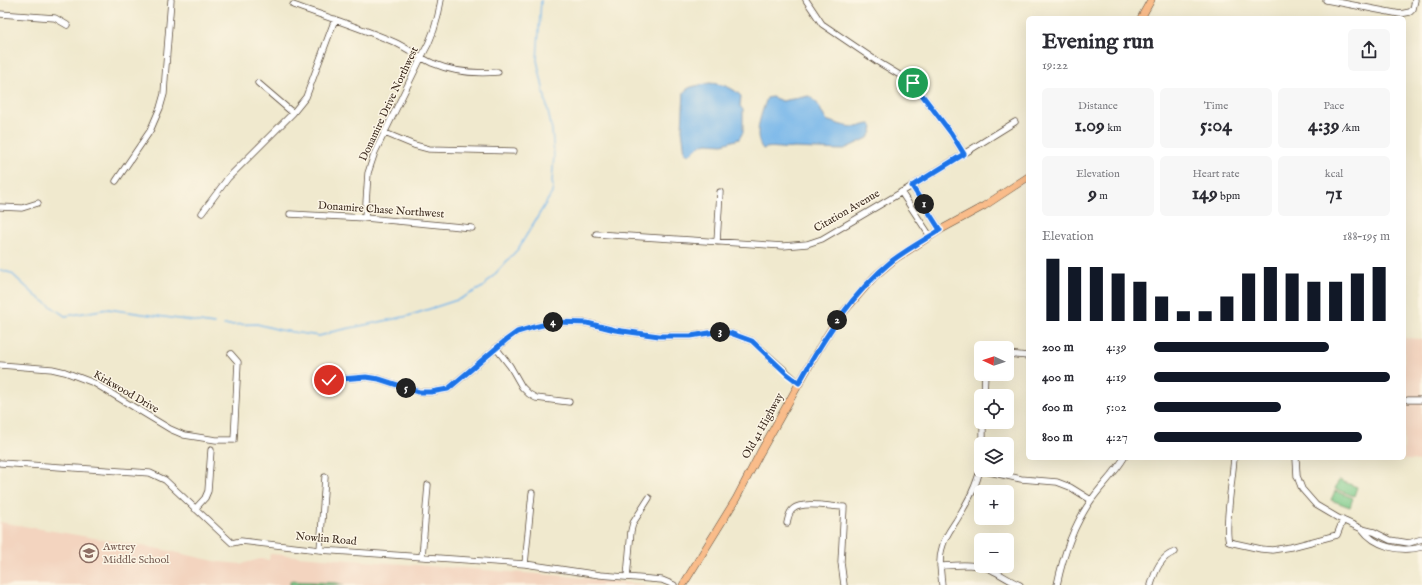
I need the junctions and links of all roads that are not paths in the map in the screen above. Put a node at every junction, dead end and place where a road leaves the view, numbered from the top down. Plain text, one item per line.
1 (171, 0) edge
2 (441, 0) edge
3 (806, 0) edge
4 (1151, 0) edge
5 (1326, 0) edge
6 (1414, 0) edge
7 (293, 5) dead end
8 (0, 14) edge
9 (1142, 16) edge
10 (335, 19) junction
11 (67, 25) dead end
12 (422, 56) junction
13 (498, 72) dead end
14 (258, 84) dead end
15 (293, 113) junction
16 (1015, 122) dead end
17 (385, 133) junction
18 (514, 151) dead end
19 (964, 154) junction
20 (1026, 178) edge
21 (116, 180) dead end
22 (912, 186) junction
23 (720, 192) dead end
24 (901, 192) junction
25 (38, 203) dead end
26 (0, 207) edge
27 (202, 213) dead end
28 (290, 214) dead end
29 (365, 218) junction
30 (472, 228) dead end
31 (940, 230) junction
32 (596, 234) dead end
33 (930, 236) junction
34 (717, 242) junction
35 (496, 348) junction
36 (231, 354) dead end
37 (1014, 355) edge
38 (1026, 356) edge
39 (0, 365) edge
40 (329, 380) dead end
41 (799, 383) junction
42 (1408, 400) dead end
43 (1422, 400) edge
44 (569, 402) dead end
45 (211, 450) dead end
46 (1122, 460) edge
47 (1234, 460) edge
48 (1296, 460) edge
49 (0, 463) edge
50 (1014, 476) edge
51 (325, 477) dead end
52 (978, 477) edge
53 (428, 485) dead end
54 (532, 493) dead end
55 (649, 498) dead end
56 (1091, 500) junction
57 (195, 509) junction
58 (1343, 520) junction
59 (787, 523) dead end
60 (1362, 529) junction
61 (1422, 539) edge
62 (1422, 546) edge
63 (320, 550) junction
64 (1175, 552) dead end
65 (422, 557) junction
66 (525, 564) junction
67 (940, 566) junction
68 (627, 577) junction
69 (674, 585) edge
70 (683, 585) edge
71 (844, 585) edge
72 (942, 585) edge
73 (1020, 585) edge
74 (1057, 585) edge
75 (1151, 585) edge

1 - 21 street
2 - 12 street, Donamire Drive Northwest
3 - 19 street
4 - 9 main road
5 - 6 street
7 - 10 street
8 - 11 street
10 - 12 street
10 - 15 street
12 - 13 street
12 - 17 street, Donamire Drive Northwest
14 - 15 street
15 - 27 street
16 - 19 street, Citation Avenue
17 - 18 street
17 - 29 street, Donamire Drive Northwest
19 - 22 street, Citation Avenue
20 - 31 main road, Old 41 Highway
22 - 24 street, Citation Avenue
22 - 31 street
23 - 34 street
24 - 33 street
24 - 34 street, Citation Avenue
25 - 26 street
28 - 29 street, Donamire Chase Northwest
29 - 30 street, Donamire Chase Northwest
31 - 33 main road, Old 41 Highway
32 - 34 street, Citation Avenue
33 - 41 main road, Old 41 Highway
35 - 40 street
35 - 41 street
35 - 44 street
36 - 39 street, Kirkwood Drive
37 - 38 street
41 - 70 main road, Old 41 Highway
42 - 43 street
45 - 57 street
46 - 56 street
47 - 58 street
48 - 58 street
49 - 57 street, Nowlin Road
50 - 56 street
51 - 63 street
52 - 67 street
53 - 65 street
54 - 66 street
55 - 68 street
56 - 74 street
57 - 63 street, Nowlin Road
58 - 60 street
59 - 71 street
60 - 61 street
60 - 62 street
63 - 65 street, Nowlin Road
64 - 75 street
65 - 66 street, Nowlin Road
66 - 68 street, Nowlin Road
67 - 72 street
67 - 73 street
68 - 69 street, Nowlin Road

